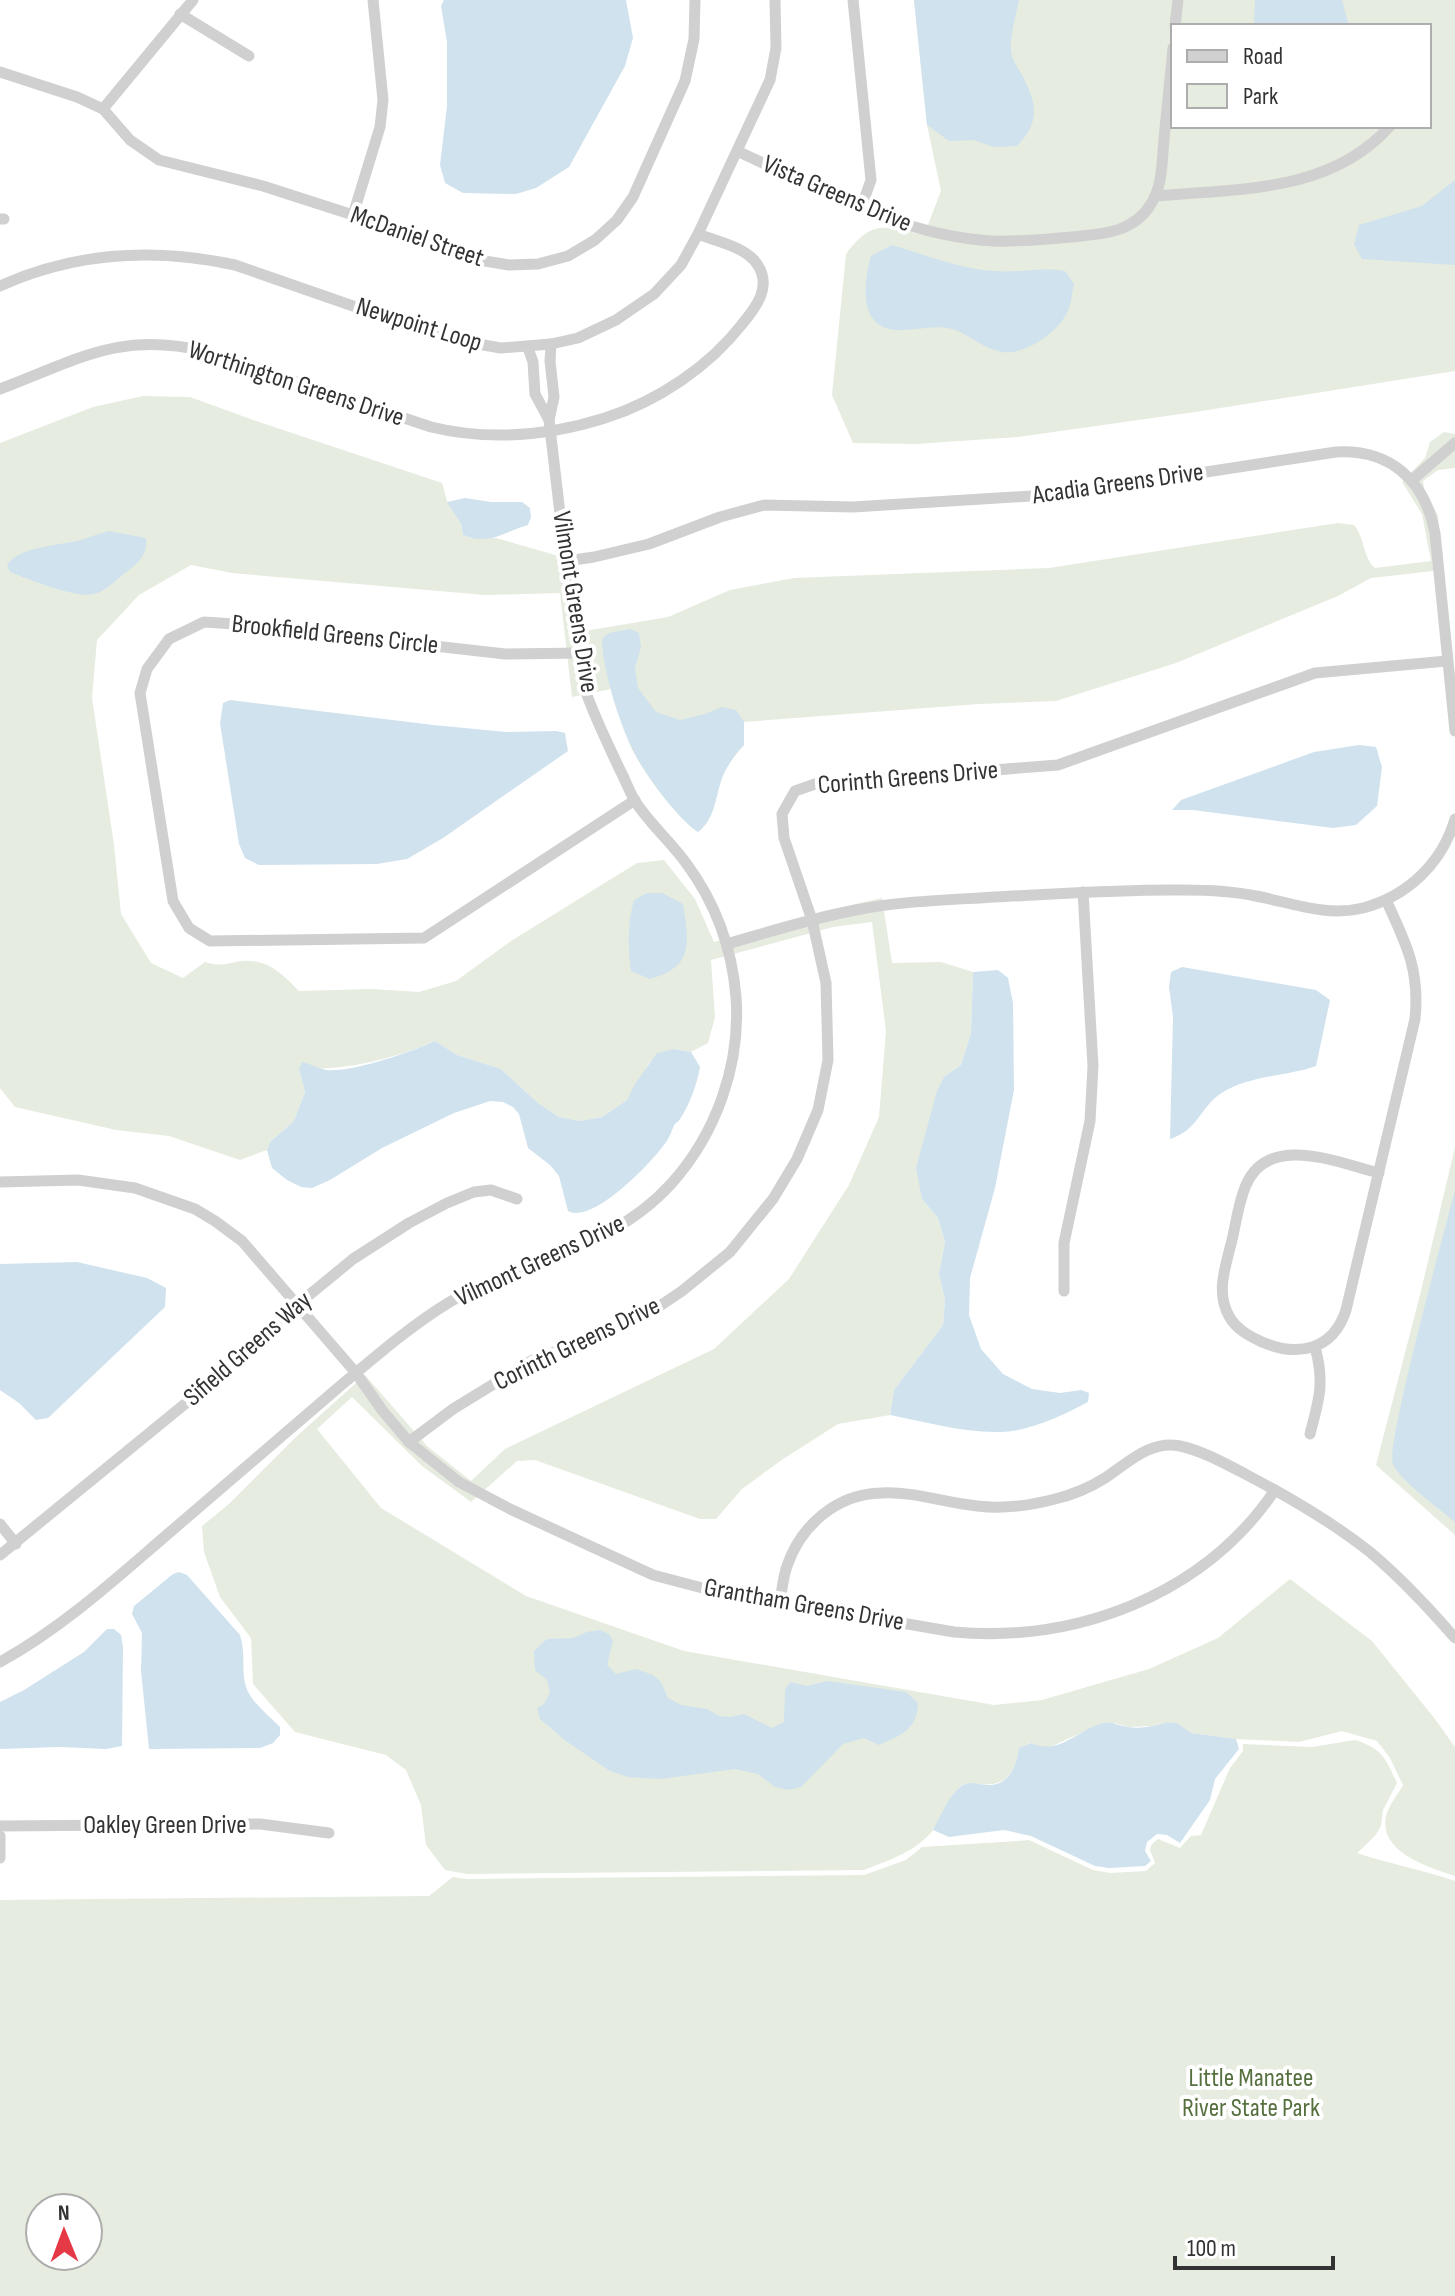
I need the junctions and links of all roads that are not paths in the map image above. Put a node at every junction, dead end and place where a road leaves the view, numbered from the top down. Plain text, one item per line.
1 (193, 0) edge
2 (373, 0) edge
3 (695, 0) edge
4 (775, 0) edge
5 (853, 0) edge
6 (1178, 0) edge
7 (180, 14) junction
8 (1175, 24) edge
9 (249, 56) dead end
10 (1171, 67) edge
11 (0, 72) edge
12 (103, 109) junction
13 (1388, 128) edge
14 (737, 151) junction
15 (1155, 196) junction
16 (861, 208) junction
17 (353, 215) junction
18 (698, 234) junction
19 (0, 286) edge
20 (551, 344) junction
21 (528, 348) junction
22 (0, 389) edge
23 (550, 426) junction
24 (1455, 443) edge
25 (1412, 480) junction
26 (567, 561) junction
27 (581, 653) junction
28 (1447, 661) junction
29 (1455, 731) edge
30 (635, 800) junction
31 (1455, 819) edge
32 (1083, 892) junction
33 (1386, 900) junction
34 (812, 920) junction
35 (727, 944) junction
36 (1379, 1173) junction
37 (0, 1182) edge
38 (517, 1199) dead end
39 (1064, 1291) dead end
40 (297, 1305) junction
41 (1315, 1347) junction
42 (356, 1373) junction
43 (1310, 1434) dead end
44 (409, 1442) junction
45 (1275, 1490) junction
46 (0, 1524) edge
47 (16, 1544) junction
48 (0, 1555) edge
49 (780, 1602) junction
50 (1455, 1638) edge
51 (0, 1662) edge
52 (0, 1826) edge
53 (329, 1833) dead end
54 (0, 1836) edge
55 (0, 1858) edge

1 - 7 street
2 - 17 street
3 - 17 street, McDaniel Street
4 - 14 street, Newpoint Loop
5 - 16 street
6 - 8 street
7 - 9 street
7 - 12 street
10 - 15 street
11 - 12 street, McDaniel Street
12 - 17 street, McDaniel Street
13 - 15 street
14 - 16 street, Vista Greens Drive
14 - 18 street, Newpoint Loop
15 - 16 street, Vista Greens Drive
18 - 20 street, Newpoint Loop
18 - 23 street, Worthington Greens Drive
19 - 21 street, Newpoint Loop
20 - 21 street, Newpoint Loop
20 - 23 street
21 - 23 street
22 - 23 street, Worthington Greens Drive
23 - 26 street, Vilmont Greens Drive
24 - 25 street
25 - 26 street, Acadia Greens Drive
25 - 28 street, Acadia Greens Drive
26 - 27 street, Vilmont Greens Drive
27 - 30 street, Vilmont Greens Drive
27 - 30 street, Brookfield Greens Circle
28 - 29 street, Acadia Greens Drive
28 - 34 street, Corinth Greens Drive
30 - 35 street, Vilmont Greens Drive
31 - 33 street
32 - 33 street
32 - 34 street
32 - 39 street
33 - 36 street
34 - 35 street
34 - 44 street, Corinth Greens Drive
35 - 42 street, Vilmont Greens Drive
36 - 41 street
36 - 41 street
37 - 40 street, Grantham Greens Drive
38 - 40 street, Sifield Greens Way
40 - 42 street, Grantham Greens Drive
40 - 47 street, Sifield Greens Way
41 - 43 street
42 - 44 street, Grantham Greens Drive
42 - 51 street, Vilmont Greens Drive
44 - 49 street, Grantham Greens Drive
45 - 49 street, Grantham Greens Drive
45 - 49 street
45 - 50 street
46 - 47 street
47 - 48 street, Sifield Greens Way
52 - 53 street, Oakley Green Drive
54 - 55 street

